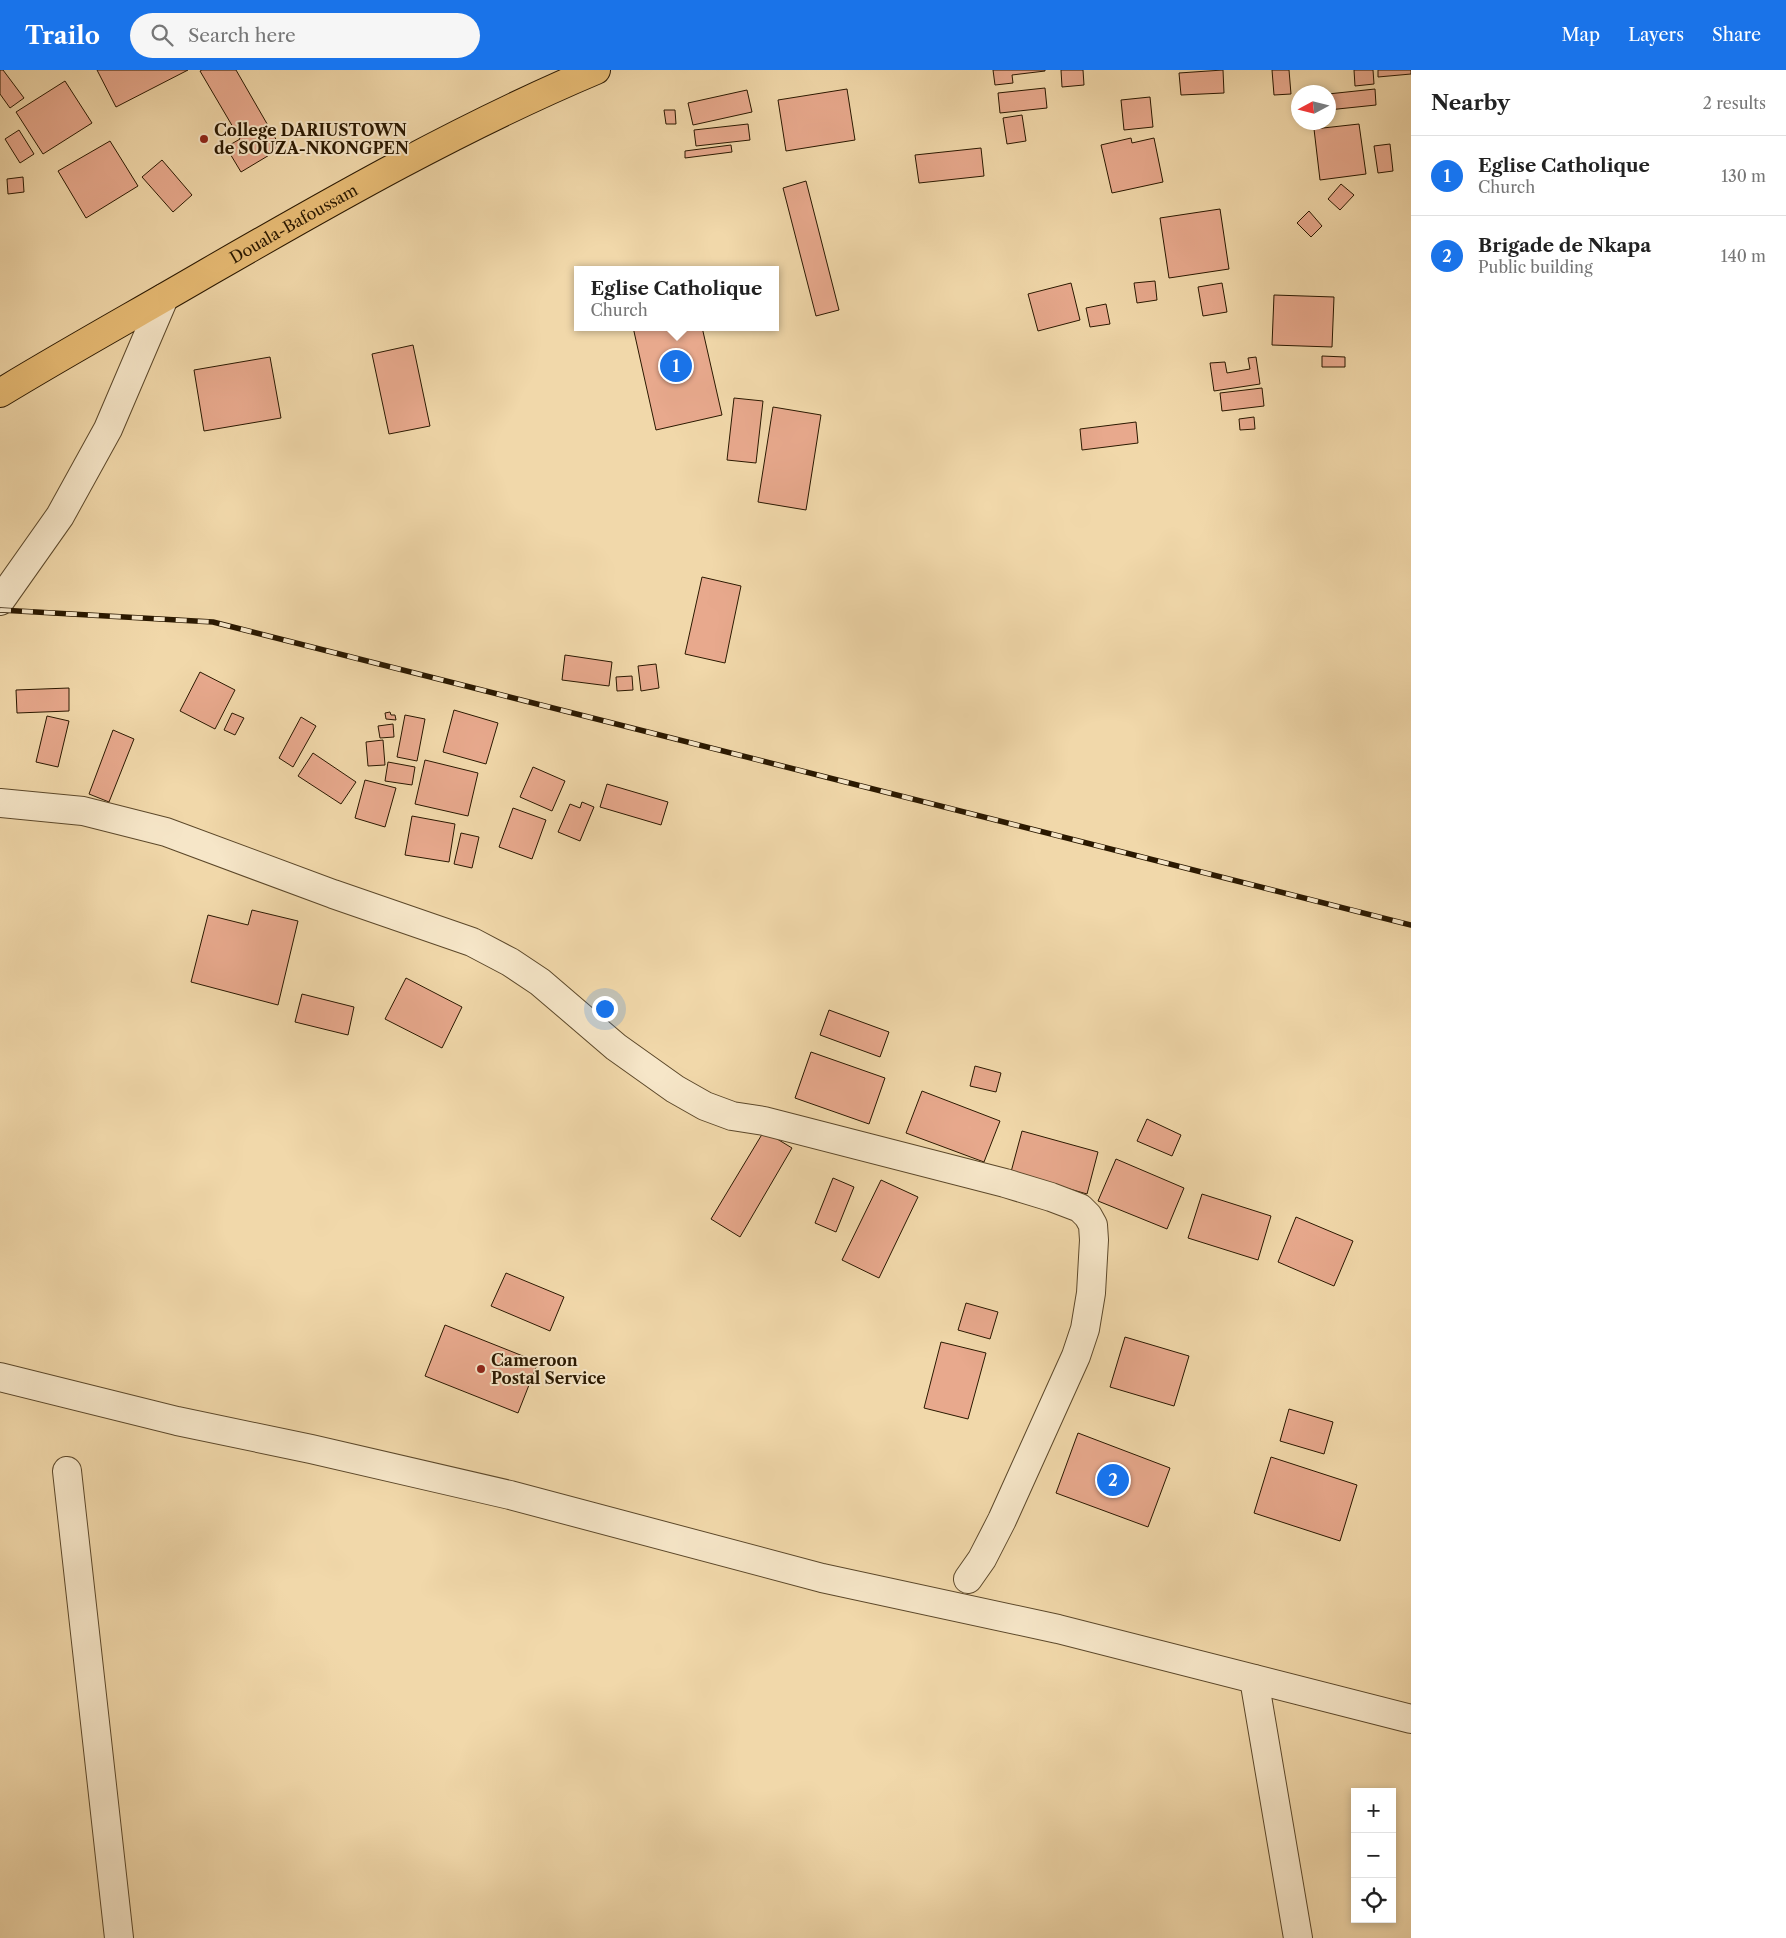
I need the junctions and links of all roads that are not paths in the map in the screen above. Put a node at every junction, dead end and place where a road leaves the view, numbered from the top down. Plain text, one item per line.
1 (596, 70) edge
2 (164, 298) junction
3 (0, 393) edge
4 (0, 601) edge
5 (0, 803) edge
6 (0, 1377) edge
7 (67, 1471) dead end
8 (968, 1579) dead end
9 (1254, 1679) junction
10 (1411, 1719) edge
11 (119, 1938) edge
12 (1298, 1938) edge

1 - 2 highway, Douala-Bafoussam
2 - 3 highway, Douala-Bafoussam
2 - 4 street
5 - 8 street
6 - 9 street
7 - 11 street
9 - 10 street
9 - 12 street

